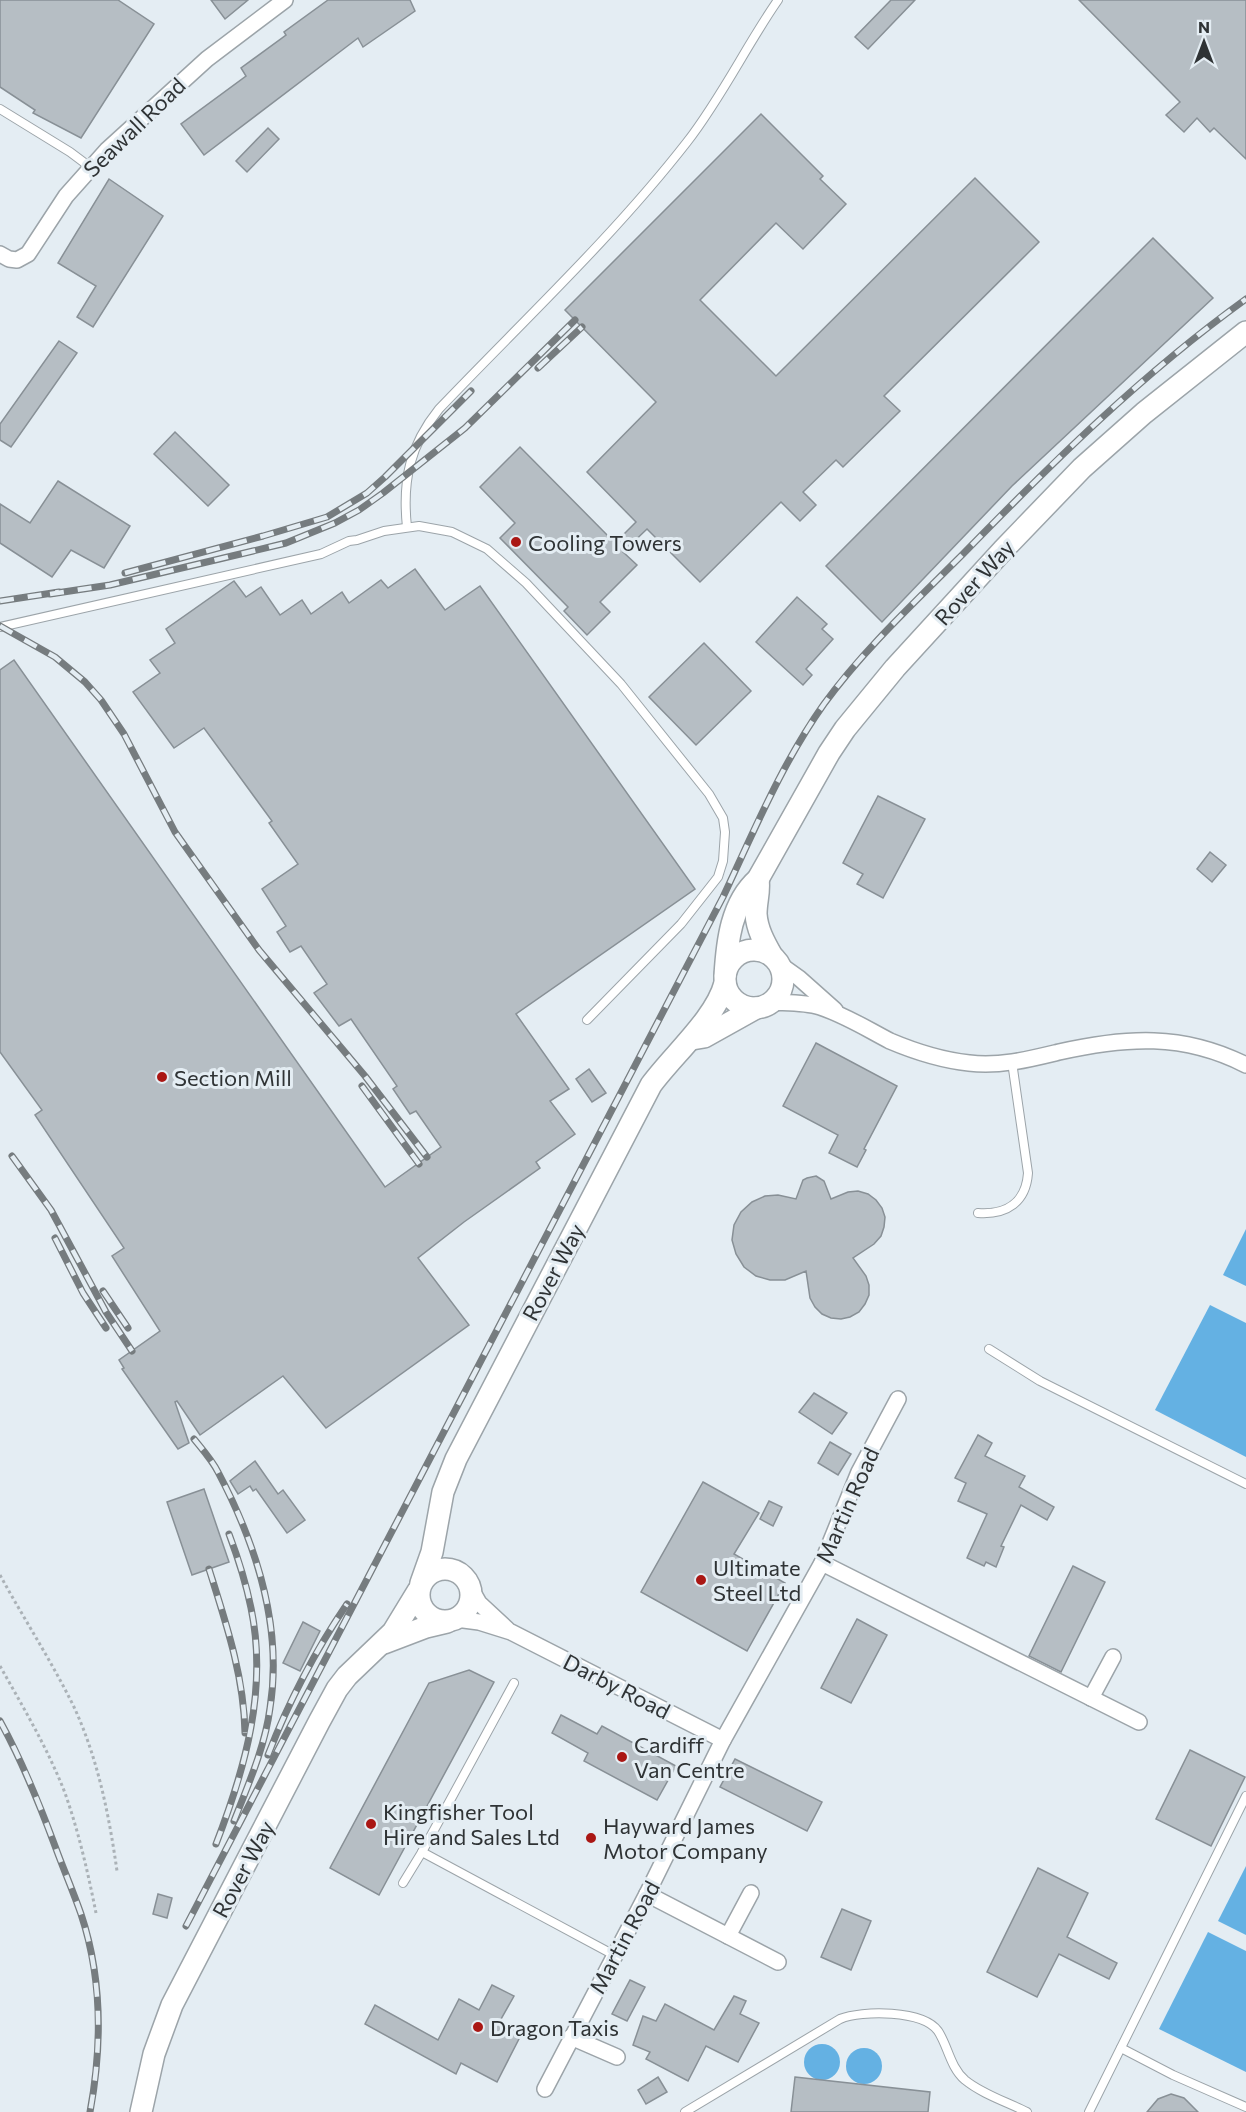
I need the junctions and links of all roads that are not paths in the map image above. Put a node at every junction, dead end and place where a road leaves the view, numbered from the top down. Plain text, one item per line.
1 (285, 0) edge
2 (778, 0) edge
3 (0, 109) edge
4 (90, 167) junction
5 (0, 254) edge
6 (1246, 333) edge
7 (407, 527) junction
8 (0, 627) edge
9 (758, 879) junction
10 (775, 959) junction
11 (725, 979) junction
12 (763, 1005) junction
13 (839, 1014) junction
14 (587, 1020) dead end
15 (692, 1039) junction
16 (1012, 1062) junction
17 (1246, 1065) edge
18 (978, 1213) dead end
19 (989, 1349) dead end
20 (898, 1399) dead end
21 (1246, 1484) edge
22 (439, 1518) junction
23 (822, 1563) junction
24 (465, 1581) junction
25 (420, 1587) junction
26 (452, 1620) junction
27 (511, 1632) junction
28 (381, 1645) junction
29 (1113, 1657) dead end
30 (514, 1683) dead end
31 (1091, 1698) junction
32 (1139, 1722) dead end
33 (723, 1740) junction
34 (1246, 1796) edge
35 (422, 1852) junction
36 (403, 1883) dead end
37 (751, 1893) dead end
38 (647, 1894) junction
39 (728, 1936) junction
40 (614, 1955) junction
41 (778, 1962) dead end
42 (571, 2037) junction
43 (1121, 2048) junction
44 (617, 2057) dead end
45 (544, 2089) dead end
46 (1246, 2107) edge
47 (141, 2112) edge
48 (685, 2112) edge
49 (1027, 2112) edge
50 (1089, 2112) edge

1 - 4 street, Seawall Road
2 - 7 lane
3 - 4 lane
4 - 5 street, Seawall Road
6 - 9 street, Rover Way
7 - 8 lane
7 - 14 lane
9 - 10 street, Rover Way
9 - 11 street, Rover Way
10 - 11 street
10 - 12 street
10 - 13 street
11 - 12 street
11 - 15 street, Rover Way
12 - 13 street
12 - 15 street, Rover Way
13 - 16 street
15 - 22 street, Rover Way
16 - 17 street
16 - 18 lane
19 - 21 lane
20 - 23 street, Martin Road
22 - 24 street, Rover Way
22 - 25 street, Rover Way
23 - 31 street
23 - 33 street, Martin Road
24 - 25 street
24 - 26 street
24 - 27 street, Darby Road
25 - 26 street
25 - 28 street, Rover Way
26 - 27 street, Darby Road
26 - 28 street, Rover Way
27 - 33 street, Darby Road
28 - 47 street, Rover Way
29 - 31 street
30 - 35 lane
31 - 32 street
33 - 38 street, Martin Road
34 - 43 lane
35 - 36 lane
35 - 40 lane
37 - 39 street
38 - 39 street
38 - 40 street, Martin Road
39 - 41 street
40 - 42 street, Martin Road
42 - 44 street
42 - 45 street, Martin Road
43 - 46 lane
43 - 50 lane
48 - 49 lane

